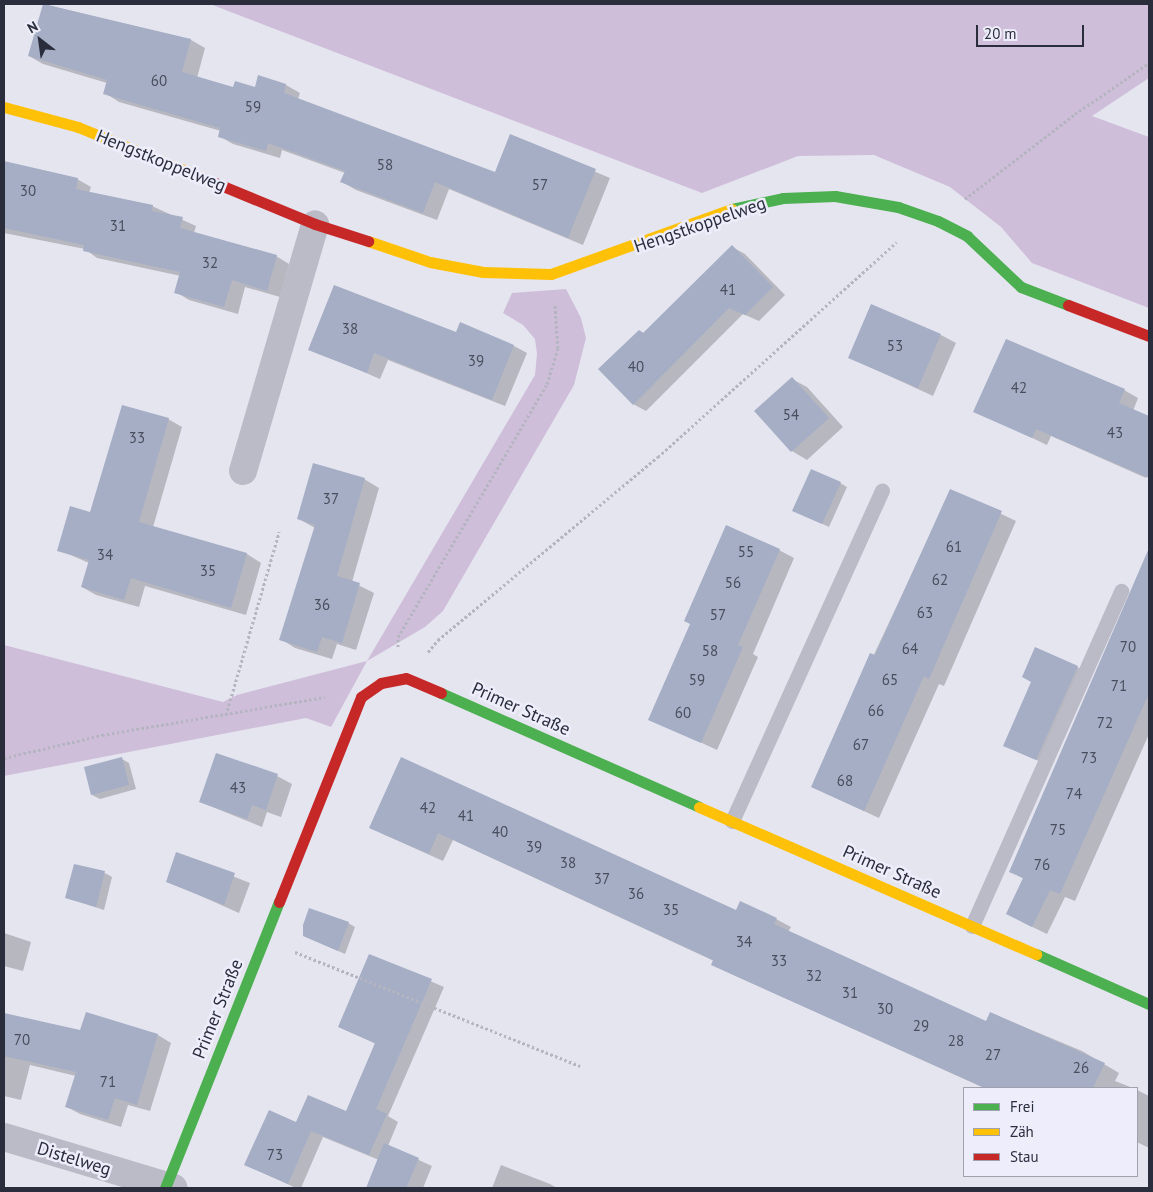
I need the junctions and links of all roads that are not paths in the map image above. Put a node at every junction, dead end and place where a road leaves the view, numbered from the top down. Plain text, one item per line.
1 (4, 107) edge
2 (315, 224) junction
3 (1149, 336) edge
4 (243, 470) dead end
5 (882, 490) dead end
6 (1121, 591) dead end
7 (732, 821) junction
8 (972, 926) junction
9 (1149, 1004) edge
10 (4, 1137) edge
11 (168, 1187) edge

1 - 2 street, Hengstkoppelweg
2 - 3 street, Hengstkoppelweg
2 - 4 street
5 - 7 lane
6 - 8 lane
7 - 8 street, Primer Straße
7 - 11 street, Primer Straße
8 - 9 street, Primer Straße
10 - 11 street, Distelweg

